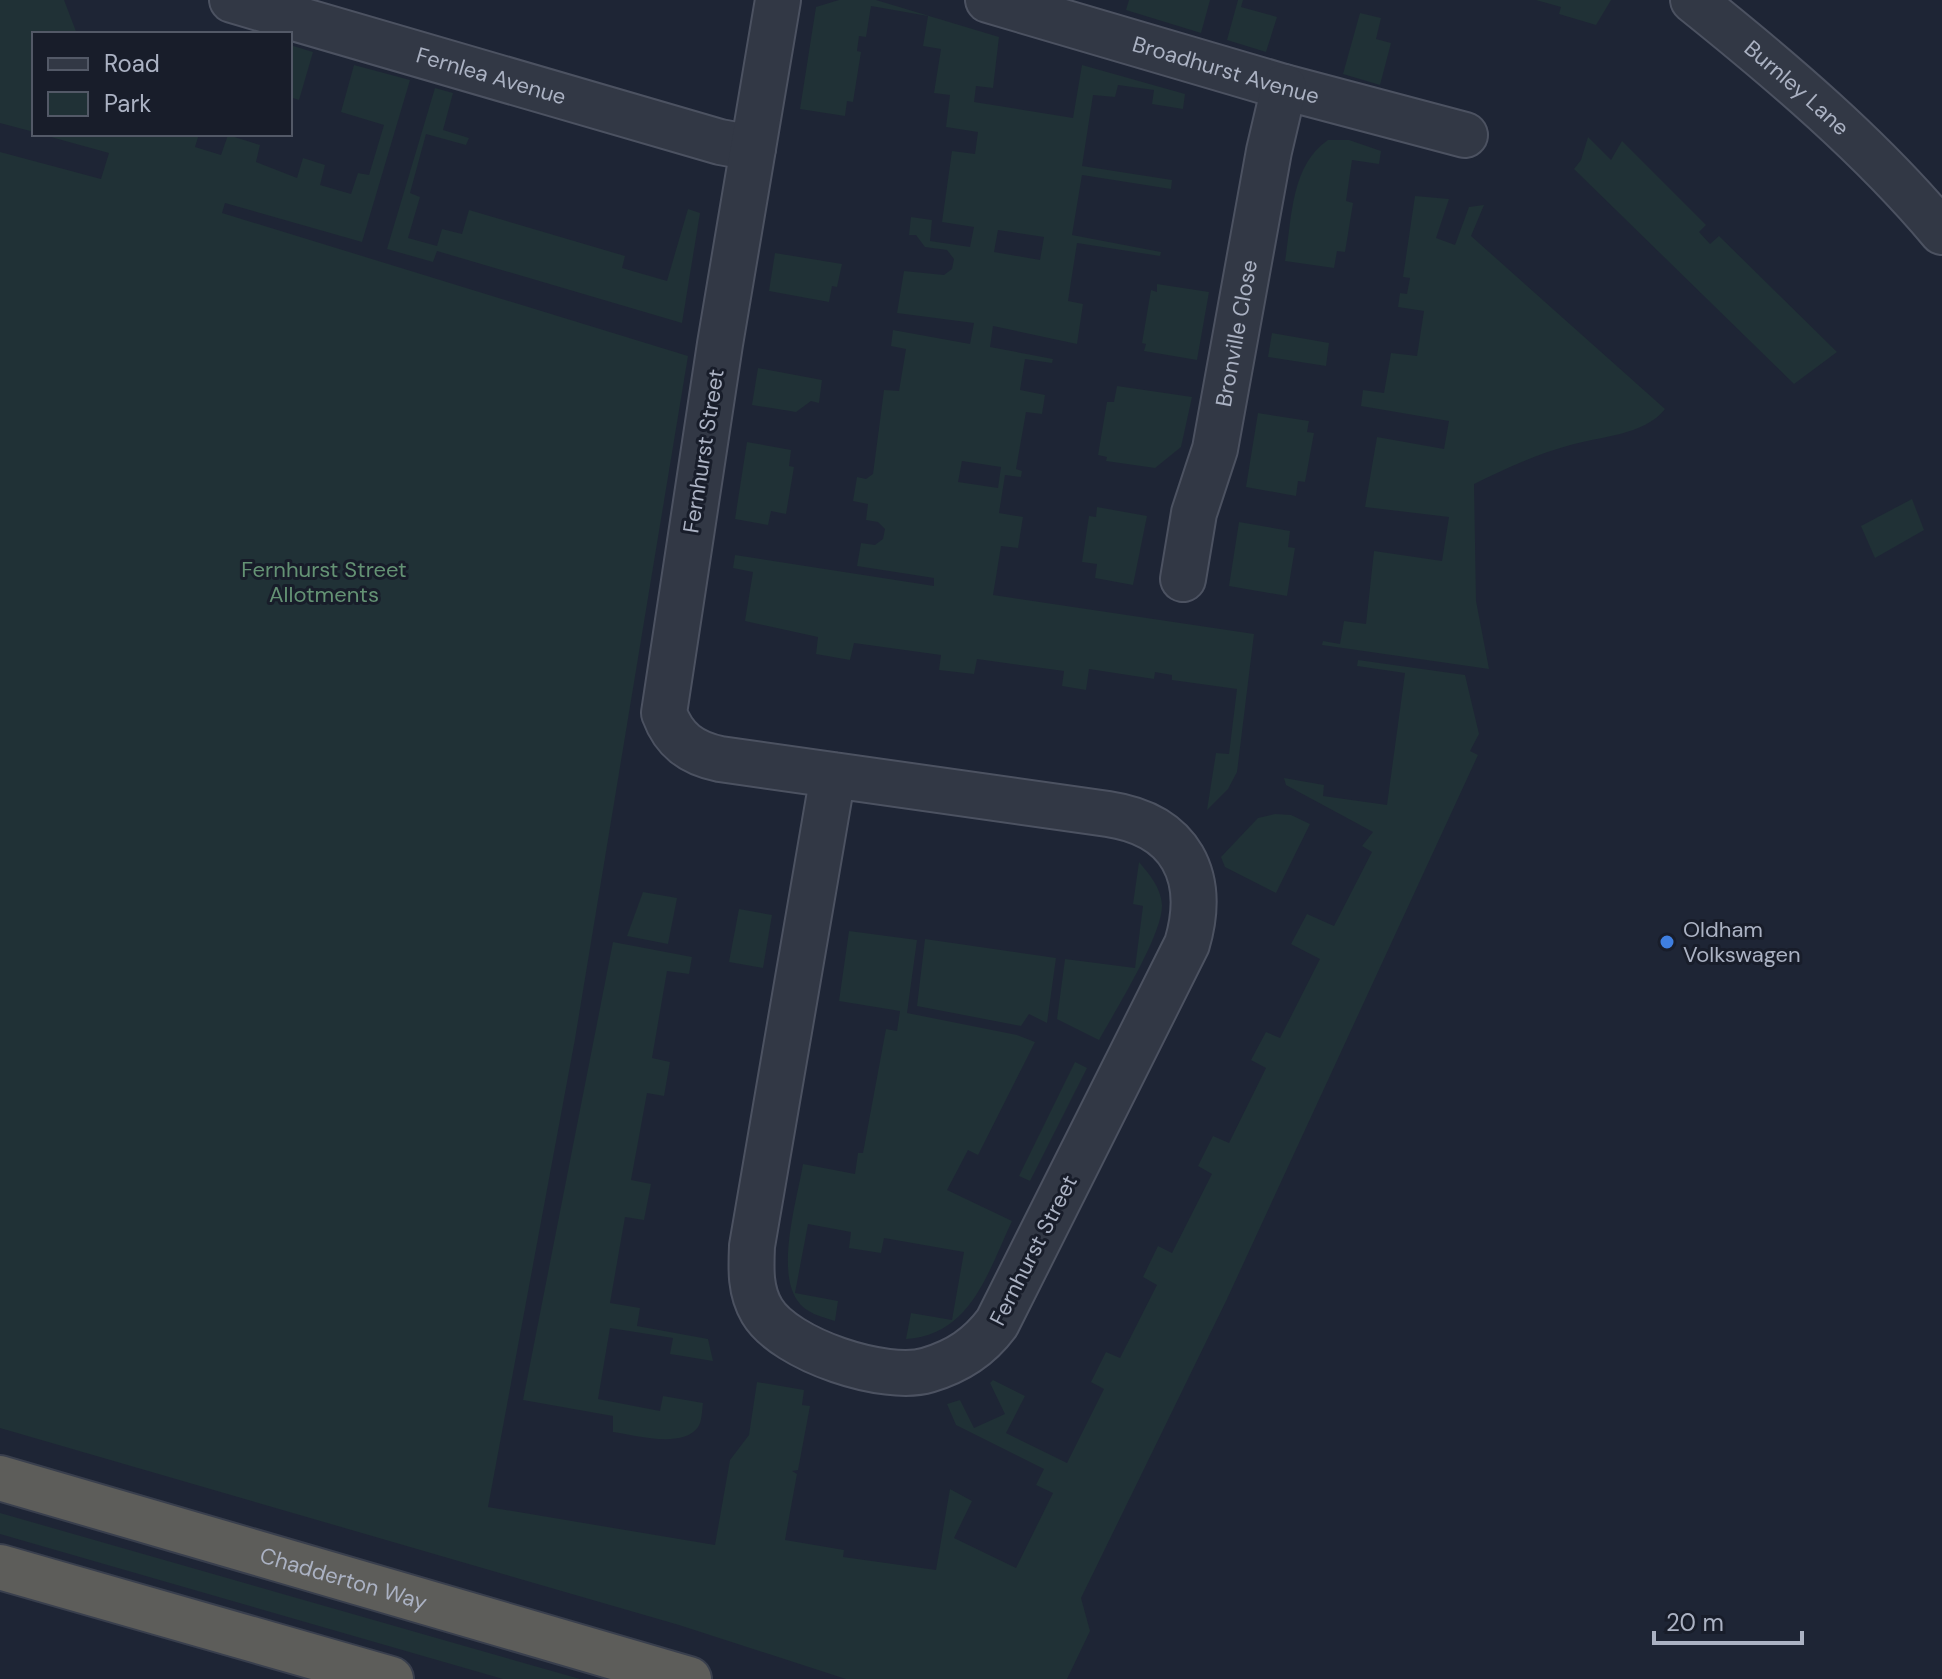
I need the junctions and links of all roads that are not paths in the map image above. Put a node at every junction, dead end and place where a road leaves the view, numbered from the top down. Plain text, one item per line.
1 (232, 0) edge
2 (778, 0) edge
3 (988, 0) edge
4 (1693, 0) edge
5 (1284, 87) junction
6 (1465, 135) dead end
7 (753, 148) junction
8 (1898, 181) junction
9 (1942, 188) edge
10 (1942, 232) edge
11 (1183, 579) dead end
12 (833, 775) junction
13 (0, 1478) edge
14 (0, 1567) edge
15 (391, 1679) edge
16 (689, 1679) edge

1 - 7 street, Fernlea Avenue
2 - 7 street, Fernhurst Street
3 - 5 street, Broadhurst Avenue
4 - 8 street, Burnley Lane
5 - 6 street, Broadhurst Avenue
5 - 11 street, Bronville Close
7 - 12 street, Fernhurst Street
8 - 9 street
8 - 10 street, Burnley Lane
12 - 12 street, Fernhurst Street
13 - 16 highway, Chadderton Way
14 - 15 highway

